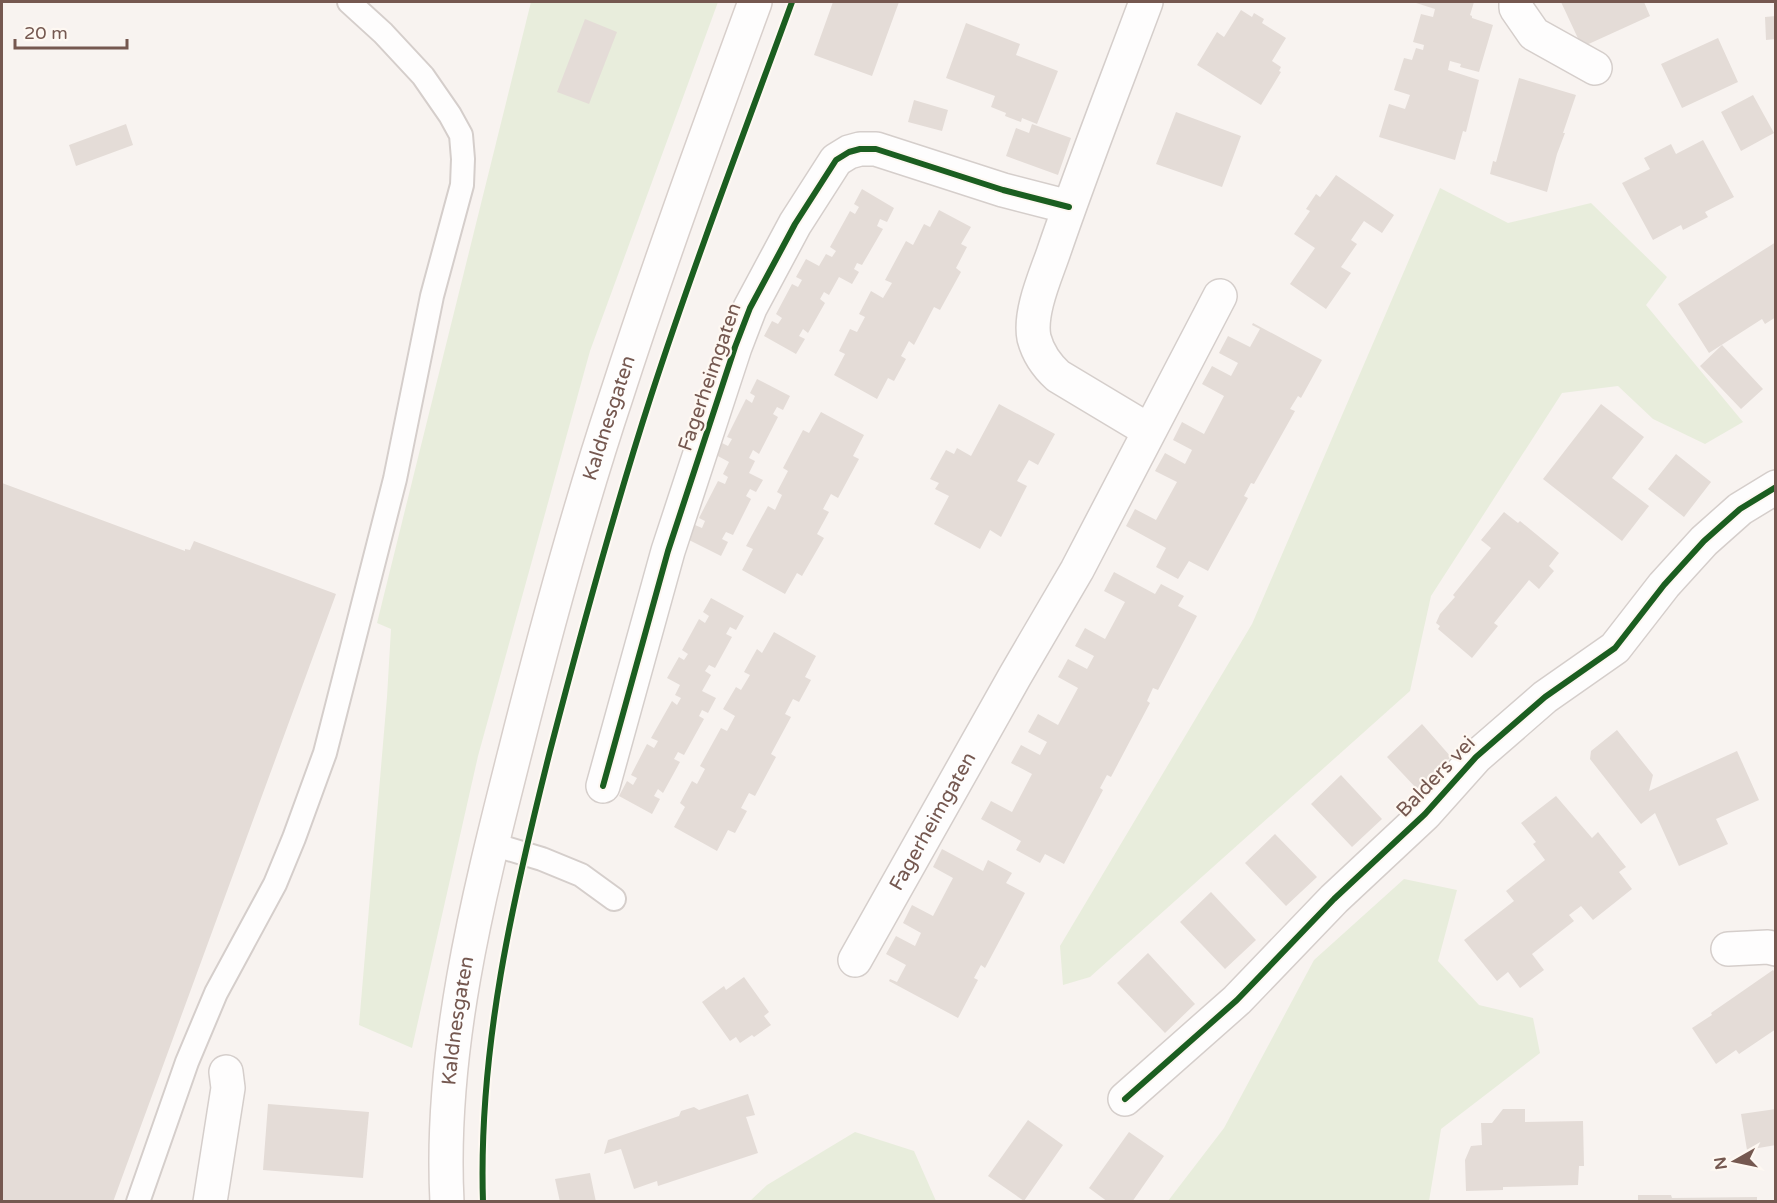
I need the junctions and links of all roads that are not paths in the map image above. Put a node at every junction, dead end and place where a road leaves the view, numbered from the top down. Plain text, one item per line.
1 (349, 2) edge
2 (755, 2) edge
3 (1146, 2) edge
4 (1516, 2) edge
5 (1595, 68) dead end
6 (1069, 207) junction
7 (1220, 296) dead end
8 (1148, 430) junction
9 (1776, 487) edge
10 (603, 786) dead end
11 (492, 844) junction
12 (614, 899) dead end
13 (1728, 949) dead end
14 (1776, 949) edge
15 (855, 960) dead end
16 (226, 1072) dead end
17 (1125, 1099) dead end
18 (138, 1202) edge
19 (210, 1202) edge
20 (447, 1202) edge

1 - 18 lane
2 - 11 street, Kaldnesgaten
3 - 6 street
4 - 5 street
6 - 8 street
6 - 10 street, Fagerheimgaten
7 - 8 street, Fagerheimgaten
8 - 15 street, Fagerheimgaten
9 - 17 street, Balders vei
11 - 12 lane
11 - 20 street, Kaldnesgaten
13 - 14 street
16 - 19 street

